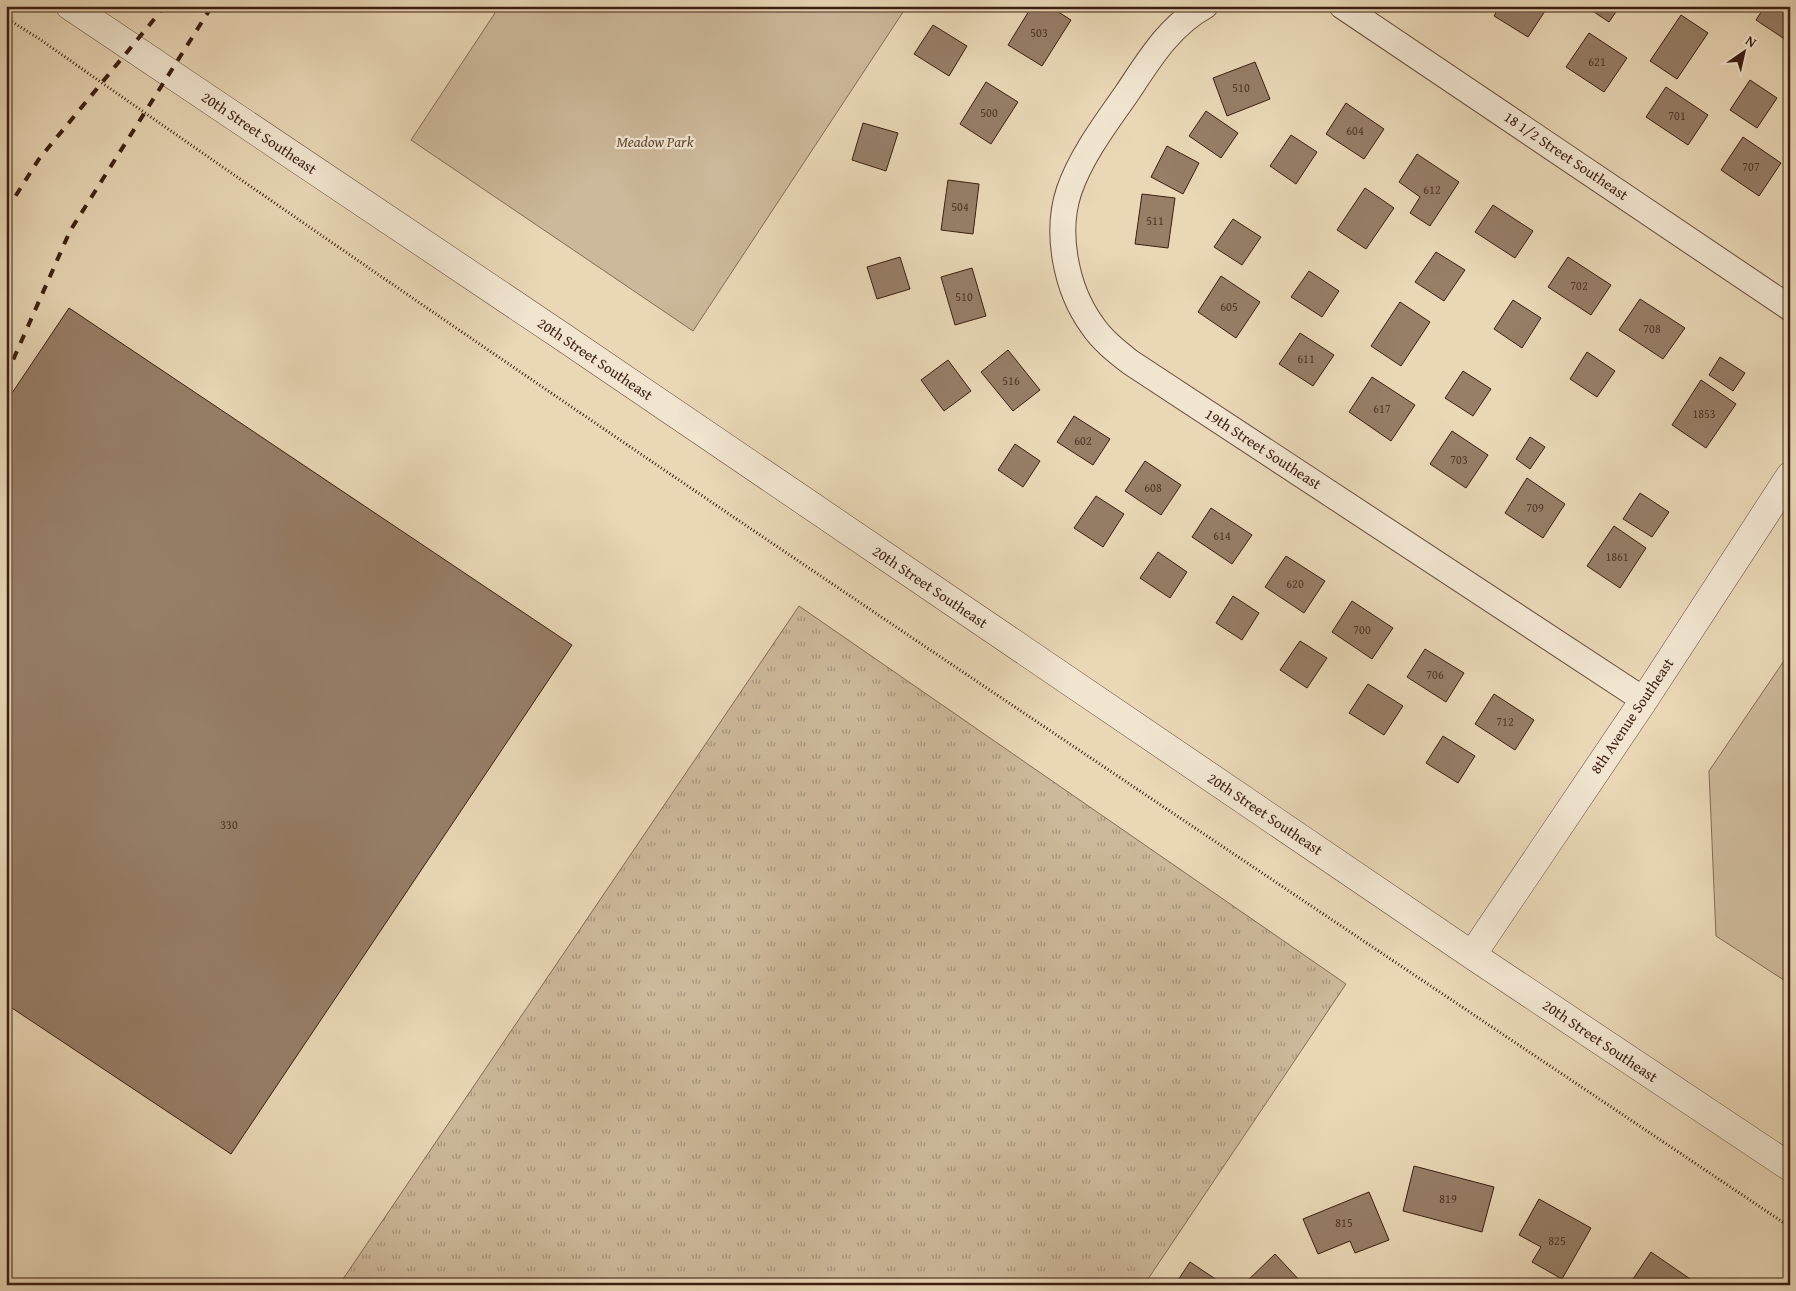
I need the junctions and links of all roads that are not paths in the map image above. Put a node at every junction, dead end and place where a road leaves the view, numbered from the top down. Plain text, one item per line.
1 (70, 6) edge
2 (1205, 6) edge
3 (1342, 6) edge
4 (1790, 308) edge
5 (1790, 476) edge
6 (1644, 700) junction
7 (1472, 955) junction
8 (1790, 1168) edge

1 - 7 street, 20th Street Southeast
2 - 6 street, 19th Street Southeast
3 - 4 street, 18 1/2 Street Southeast
5 - 6 street, 8th Avenue Southeast
6 - 7 street, 8th Avenue Southeast
7 - 8 street, 20th Street Southeast

